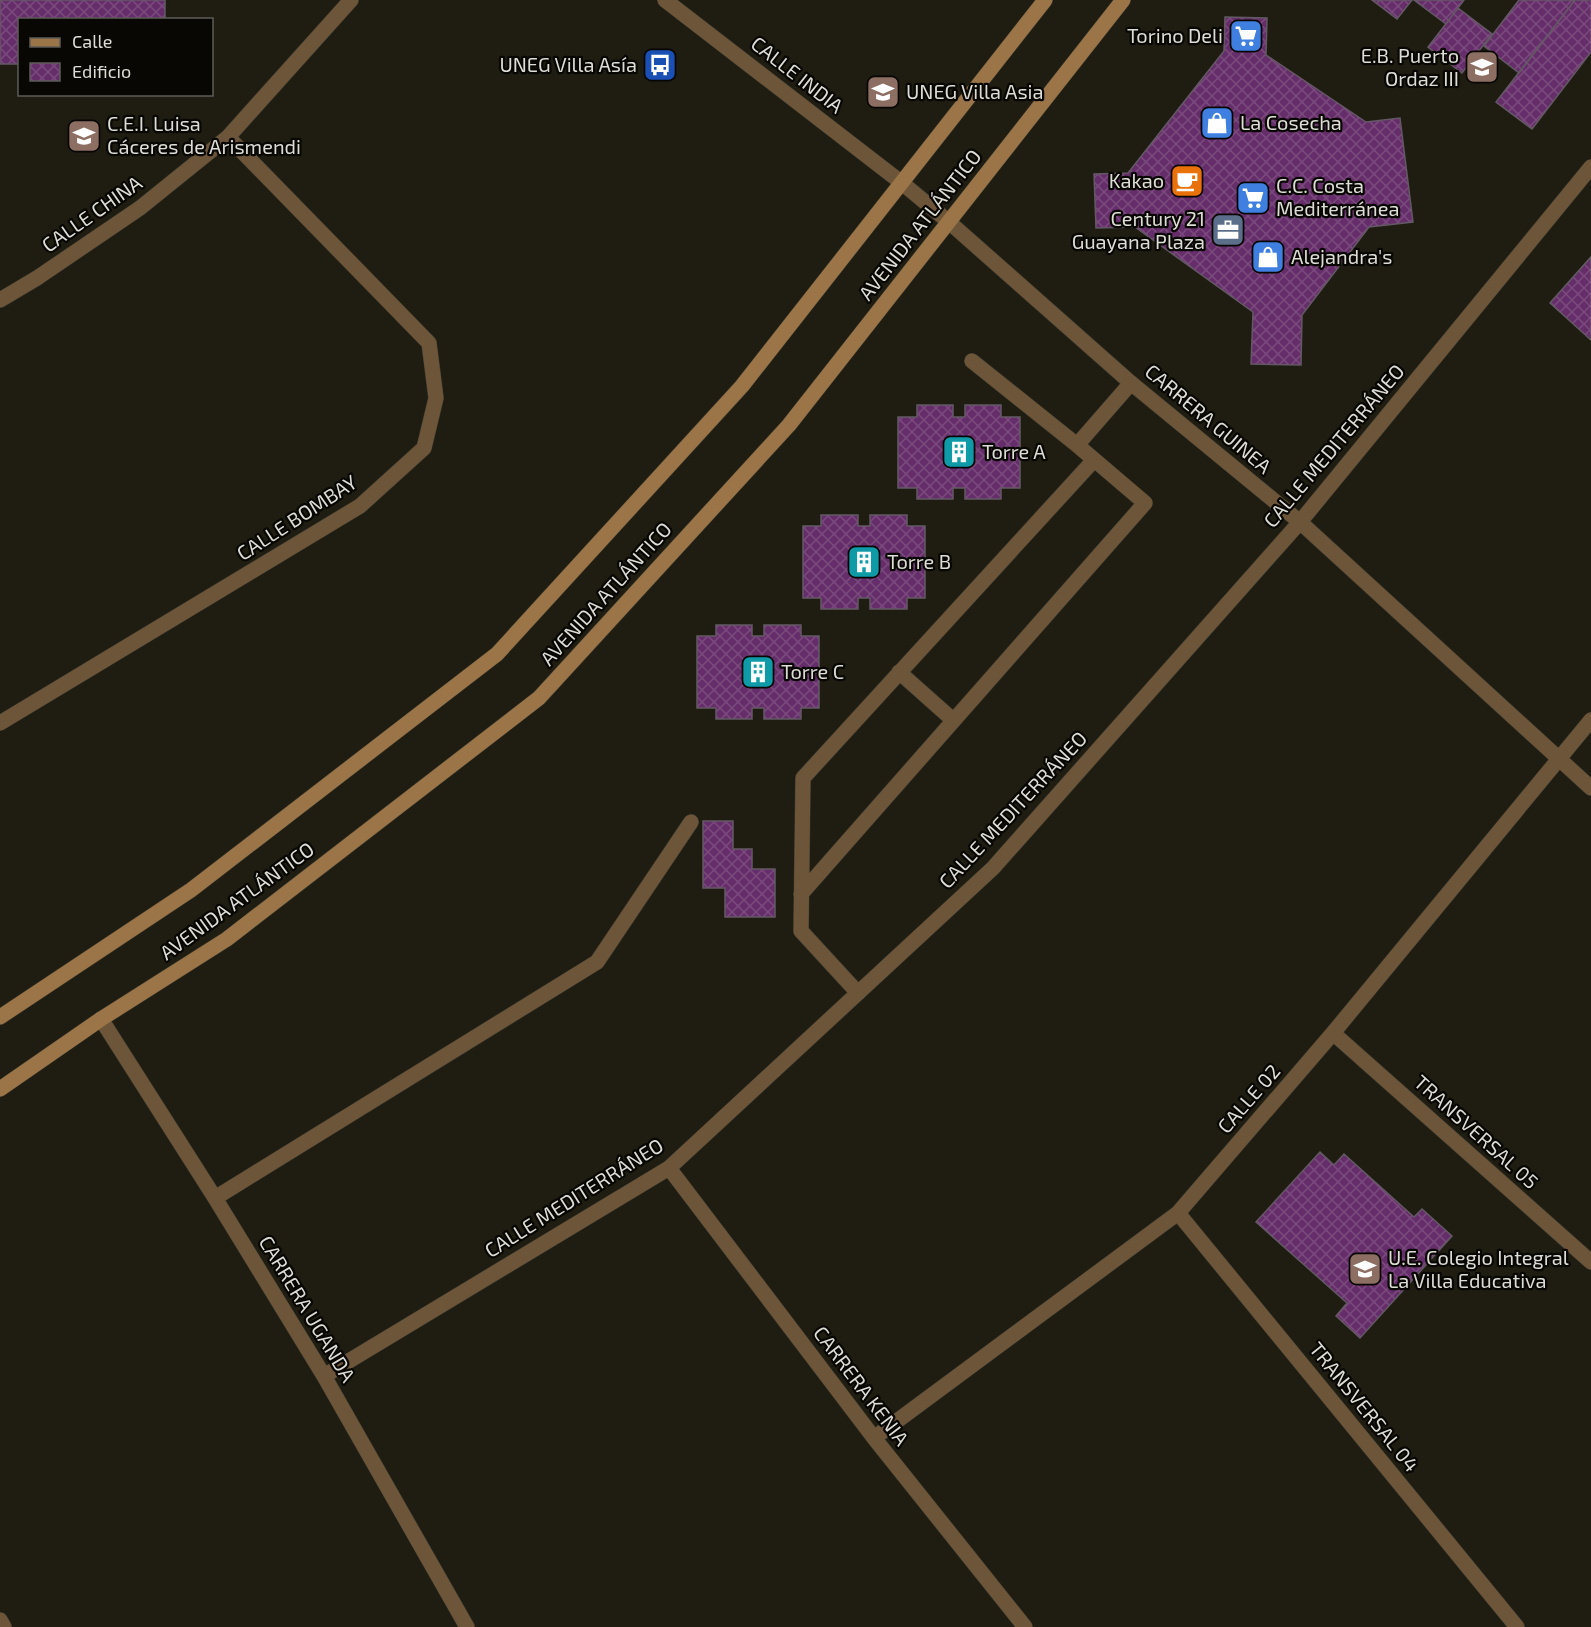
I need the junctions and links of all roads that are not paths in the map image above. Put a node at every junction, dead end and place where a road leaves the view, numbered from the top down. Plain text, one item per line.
1 (351, 0) edge
2 (665, 0) edge
3 (1045, 0) edge
4 (1123, 0) edge
5 (228, 137) junction
6 (1591, 167) edge
7 (902, 183) junction
8 (949, 222) junction
9 (0, 300) edge
10 (972, 361) dead end
11 (1131, 383) junction
12 (1077, 446) junction
13 (1094, 460) junction
14 (1300, 522) junction
15 (899, 672) junction
16 (953, 720) junction
17 (1591, 720) edge
18 (0, 723) edge
19 (1558, 758) junction
20 (1591, 788) edge
21 (691, 822) dead end
22 (801, 894) junction
23 (858, 993) junction
24 (0, 1017) edge
25 (101, 1019) junction
26 (1333, 1033) junction
27 (0, 1089) edge
28 (669, 1168) junction
29 (215, 1198) junction
30 (1178, 1213) junction
31 (1591, 1262) edge
32 (324, 1376) junction
33 (874, 1438) junction
34 (0, 1620) edge
35 (4, 1627) edge
36 (467, 1627) edge
37 (1025, 1627) edge
38 (1517, 1627) edge

1 - 5 street, CALLE CHINA
2 - 7 street, CALLE INDIA
3 - 7 main road, AVENIDA ATLÁNTICO
4 - 8 main road, AVENIDA ATLÁNTICO
5 - 9 street, CALLE CHINA
5 - 18 street, CALLE BOMBAY
6 - 14 street, CALLE MEDITERRÁNEO
7 - 8 street, CARRERA GUINEA
7 - 24 main road, AVENIDA ATLÁNTICO
8 - 11 street, CARRERA GUINEA
8 - 25 main road, AVENIDA ATLÁNTICO
10 - 12 street
11 - 12 street
11 - 14 street, CARRERA GUINEA
12 - 13 street
13 - 15 street
13 - 16 street
14 - 19 street, CARRERA GUINEA
14 - 23 street, CALLE MEDITERRÁNEO
15 - 16 street
15 - 22 street
16 - 22 street
17 - 19 street, CALLE 02
19 - 20 street, CARRERA GUINEA
19 - 26 street, CALLE 02
21 - 29 street
22 - 23 street
23 - 28 street, CALLE MEDITERRÁNEO
25 - 27 main road, AVENIDA ATLÁNTICO
25 - 29 street, CARRERA UGANDA
26 - 30 street, CALLE 02
26 - 31 street, TRANSVERSAL 05
28 - 32 street, CALLE MEDITERRÁNEO
28 - 33 street, CARRERA KENIA
29 - 32 street, CARRERA UGANDA
30 - 33 street, CALLE 02
30 - 38 street, TRANSVERSAL 04
32 - 36 street, CARRERA UGANDA
33 - 37 street, CARRERA KENIA
34 - 35 street

